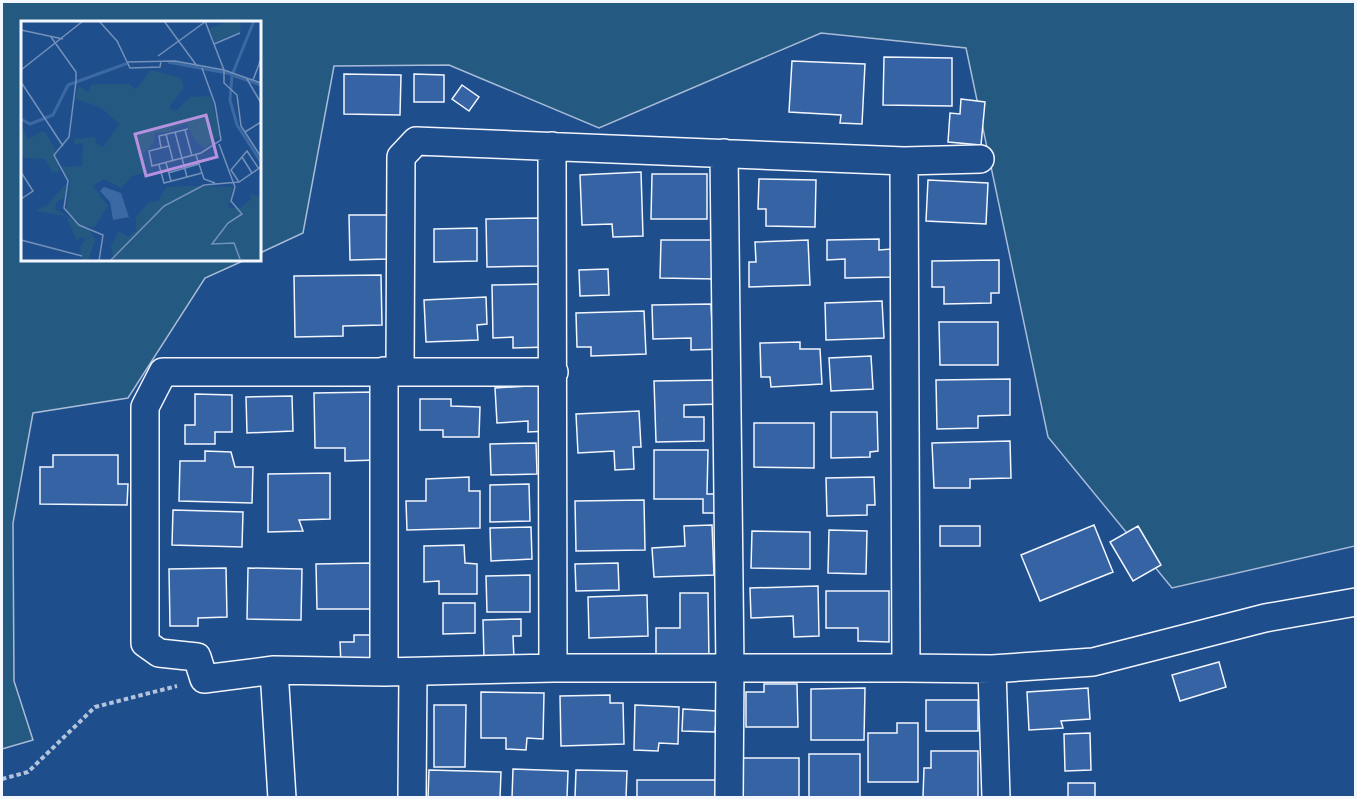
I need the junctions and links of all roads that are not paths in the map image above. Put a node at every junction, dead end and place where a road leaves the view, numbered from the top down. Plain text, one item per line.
1 (552, 146) junction
2 (724, 153) junction
3 (980, 159) dead end
4 (904, 161) junction
5 (392, 371) junction
6 (554, 372) junction
7 (1356, 602) edge
8 (553, 668) junction
9 (906, 668) junction
10 (730, 669) junction
11 (992, 669) junction
12 (273, 670) junction
13 (384, 672) junction
14 (413, 672) junction
15 (282, 798) edge
16 (412, 798) edge
17 (729, 798) edge
18 (996, 798) edge

1 - 2 street
1 - 5 street
1 - 6 street
2 - 4 street
2 - 10 street
3 - 4 street
4 - 9 street
5 - 6 street
5 - 12 street
5 - 13 street
6 - 8 street
7 - 11 street
8 - 10 street
8 - 14 street
9 - 10 street
9 - 11 street
10 - 17 street
11 - 18 street
12 - 13 street
12 - 15 street
13 - 14 street
14 - 16 street

